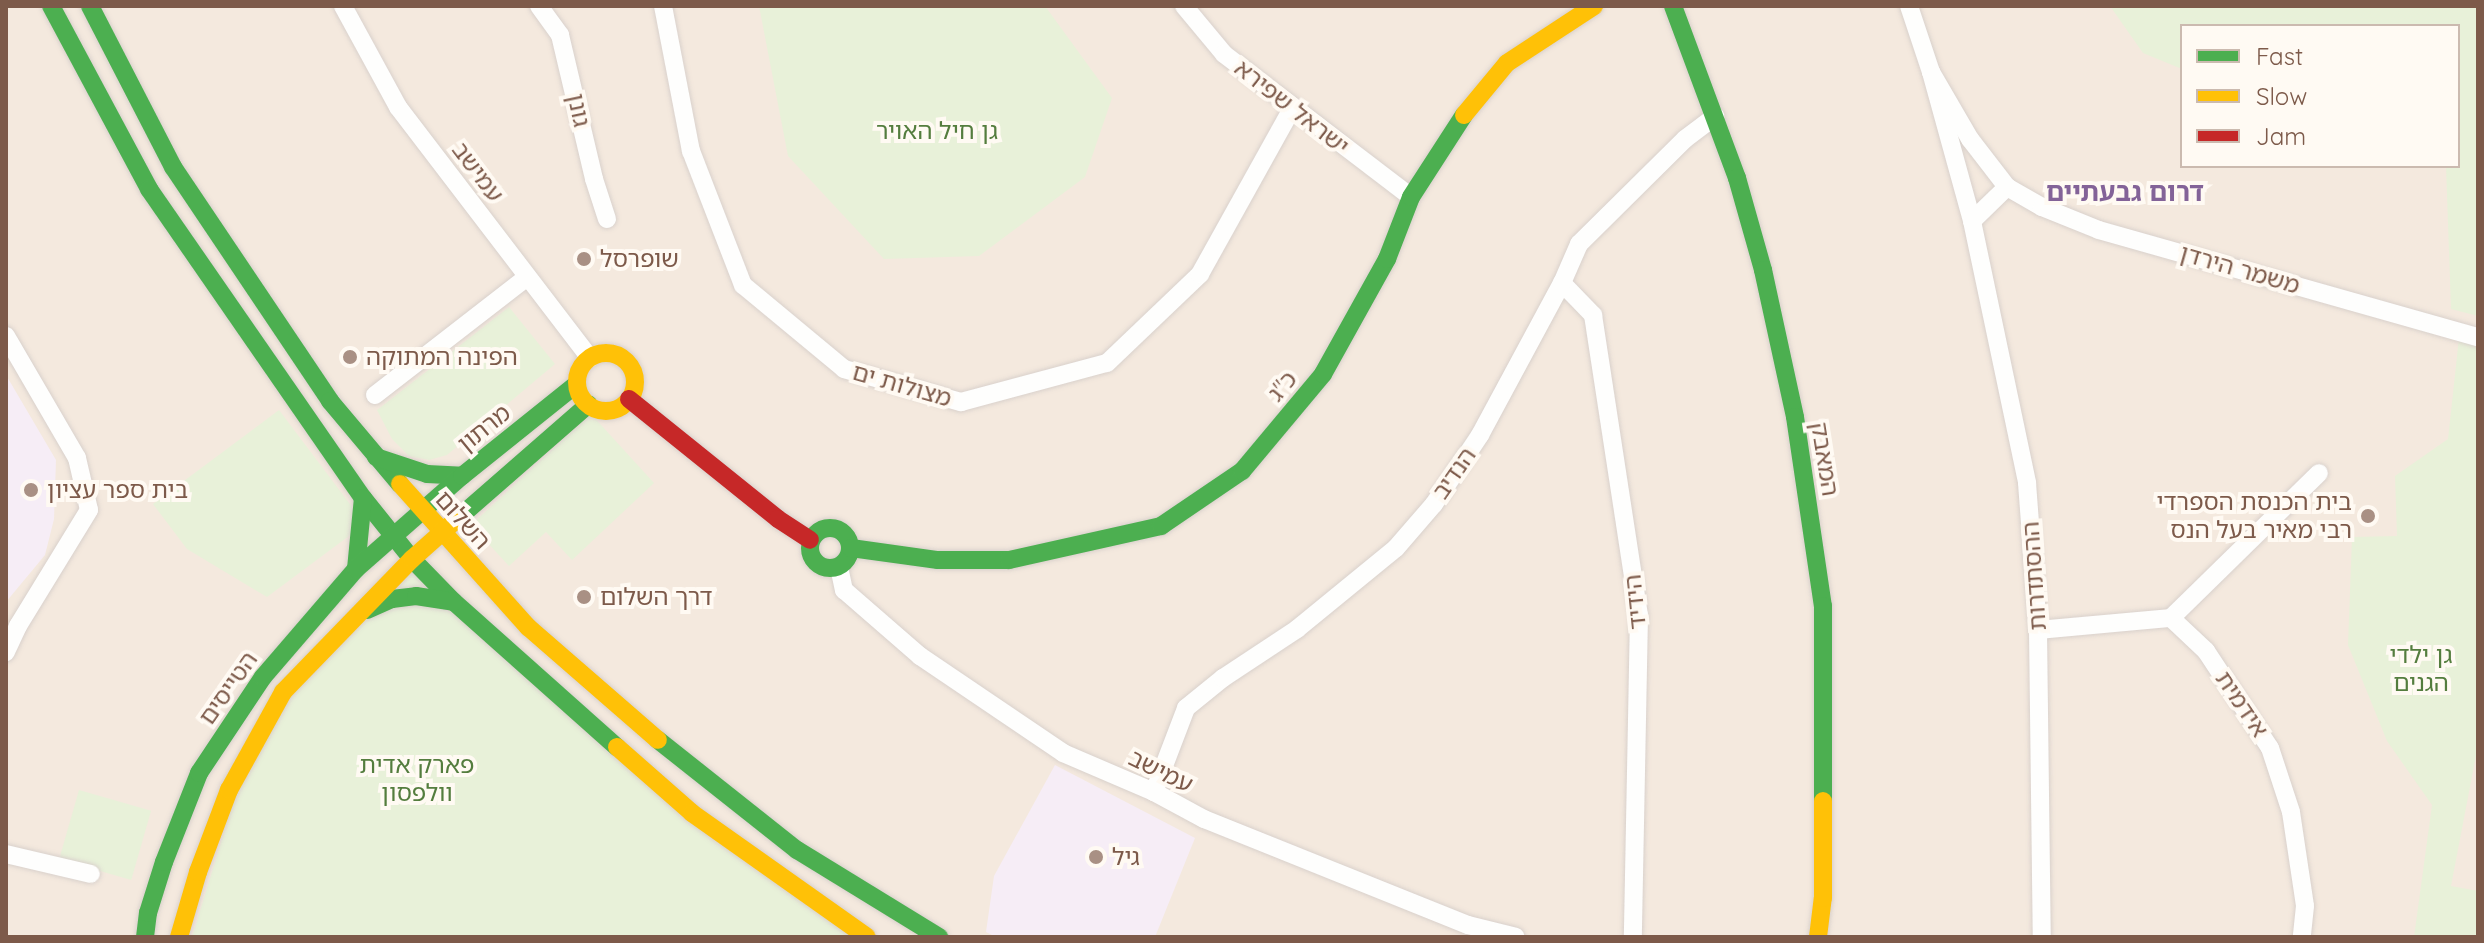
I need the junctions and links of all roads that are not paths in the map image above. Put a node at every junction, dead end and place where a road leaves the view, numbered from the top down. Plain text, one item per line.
1 (51, 6) edge
2 (90, 6) edge
3 (343, 6) edge
4 (539, 6) edge
5 (663, 6) edge
6 (1184, 6) edge
7 (1594, 6) edge
8 (1673, 6) edge
9 (1909, 6) edge
10 (1931, 72) junction
11 (1292, 109) junction
12 (1715, 116) junction
13 (1993, 169) junction
14 (2007, 187) junction
15 (1964, 194) junction
16 (1411, 197) junction
17 (607, 219) dead end
18 (1972, 221) junction
19 (527, 277) junction
20 (1562, 283) junction
21 (6, 336) edge
22 (2478, 337) edge
23 (590, 358) junction
24 (577, 384) junction
25 (375, 395) dead end
26 (629, 399) junction
27 (589, 404) junction
28 (375, 457) junction
29 (2319, 473) dead end
30 (462, 476) junction
31 (363, 498) junction
32 (422, 511) junction
33 (442, 533) junction
34 (393, 537) junction
35 (810, 540) junction
36 (851, 548) junction
37 (412, 559) junction
38 (839, 567) junction
39 (356, 569) junction
40 (454, 602) junction
41 (356, 614) junction
42 (2171, 618) junction
43 (2038, 630) junction
44 (6, 652) edge
45 (1154, 792) junction
46 (6, 854) edge
47 (91, 874) dead end
48 (145, 937) edge
49 (179, 937) edge
50 (867, 937) edge
51 (939, 937) edge
52 (1516, 937) edge
53 (1633, 937) edge
54 (1818, 937) edge
55 (2042, 937) edge
56 (2302, 937) edge

1 - 31 main road
2 - 28 main road, השלום
3 - 19 street, עמישב
4 - 17 street, גונן
5 - 11 street, מצולות ים
6 - 11 street, ישראל שפירא
7 - 16 main road, כ"ג
8 - 12 main road, המאבק
9 - 10 street, ההסתדרות
10 - 13 street, ההסתדרות
10 - 15 street, ההסתדרות
11 - 16 street, ישראל שפירא
12 - 20 street, הנדיב
12 - 54 main road, המאבק
13 - 14 street, ההסתדרות
13 - 15 street
14 - 18 street
14 - 22 street, משמר הירדן
15 - 18 street, ההסתדרות
16 - 36 main road, כ"ג
18 - 43 street, ההסתדרות
19 - 23 street, עמישב
19 - 25 street
20 - 45 street, הנדיב
20 - 53 street, הידיד
21 - 44 street
23 - 24 main road
23 - 26 main road
24 - 27 main road
24 - 30 main road, מרתון
26 - 27 main road
26 - 35 main road
27 - 33 main road, מרתון
28 - 30 main road
28 - 32 main road, השלום
29 - 42 street
30 - 32 main road, מרתון
31 - 34 main road
31 - 39 main road
32 - 33 main road, השלום
32 - 34 main road, הטייסים
33 - 37 main road, הטייסים
33 - 51 main road, השלום
34 - 37 main road
34 - 39 main road, הטייסים
35 - 36 main road
35 - 38 main road
36 - 38 main road
37 - 40 main road
37 - 41 main road, הטייסים
38 - 45 street, עמישב
39 - 48 main road, הטייסים
40 - 41 main road
40 - 50 main road
41 - 49 main road, הטייסים
42 - 43 street
42 - 56 street, אידמית
43 - 55 street, ההסתדרות
45 - 52 street, עמישב
46 - 47 street

